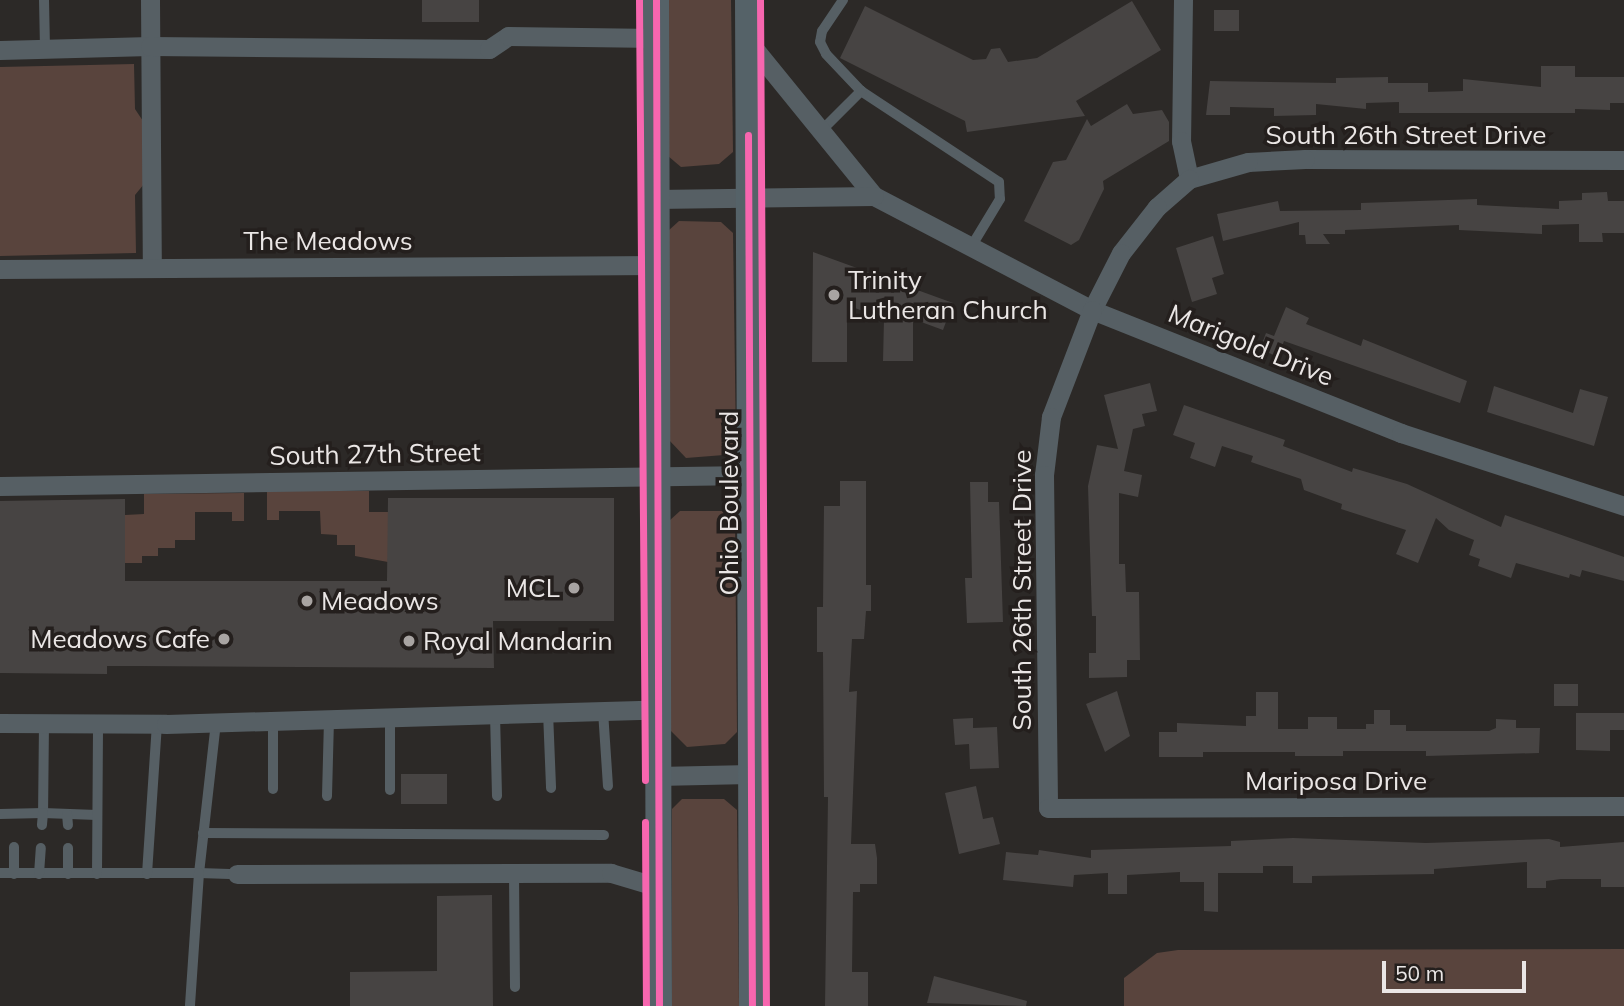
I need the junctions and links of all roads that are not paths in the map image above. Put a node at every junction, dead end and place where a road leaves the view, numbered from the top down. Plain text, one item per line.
1 (44, 0) edge
2 (150, 0) edge
3 (656, 0) edge
4 (748, 0) edge
5 (843, 0) edge
6 (1183, 0) edge
7 (656, 38) junction
8 (748, 41) junction
9 (150, 46) junction
10 (45, 49) junction
11 (0, 50) edge
12 (861, 91) junction
13 (821, 131) junction
14 (1624, 160) edge
15 (1189, 179) junction
16 (874, 196) junction
17 (748, 198) junction
18 (656, 199) junction
19 (971, 247) junction
20 (657, 265) junction
21 (152, 268) junction
22 (0, 269) edge
23 (1092, 310) junction
24 (750, 475) junction
25 (660, 476) junction
26 (0, 486) edge
27 (1624, 506) edge
28 (657, 709) junction
29 (603, 710) junction
30 (548, 712) junction
31 (495, 714) junction
32 (390, 717) junction
33 (329, 719) junction
34 (273, 720) junction
35 (216, 722) junction
36 (0, 723) edge
37 (44, 723) junction
38 (98, 723) junction
39 (157, 723) junction
40 (750, 774) junction
41 (657, 776) junction
42 (608, 786) dead end
43 (551, 788) dead end
44 (273, 789) dead end
45 (390, 790) dead end
46 (327, 796) dead end
47 (497, 796) dead end
48 (1624, 806) edge
49 (1048, 808) joint
50 (43, 813) junction
51 (0, 814) edge
52 (97, 815) junction
53 (42, 825) dead end
54 (203, 833) junction
55 (604, 835) dead end
56 (14, 847) dead end
57 (41, 848) dead end
58 (68, 848) dead end
59 (0, 873) edge
60 (14, 873) junction
61 (39, 873) junction
62 (68, 873) junction
63 (199, 873) junction
64 (514, 873) junction
65 (97, 874) junction
66 (147, 874) junction
67 (237, 874) joint
68 (658, 887) junction
69 (516, 986) dead end
70 (190, 1006) edge
71 (659, 1006) edge
72 (752, 1006) edge

1 - 10 lane
2 - 9 street
3 - 7 street
4 - 8 street, Ohio Boulevard
5 - 12 lane
6 - 15 street
7 - 9 street
7 - 18 street
8 - 13 street, Marigold Drive
8 - 17 street, Ohio Boulevard
9 - 10 street
9 - 21 street
10 - 11 street
12 - 13 lane
12 - 19 lane
13 - 16 street, Marigold Drive
14 - 15 street, South 26th Street Drive
15 - 23 street, South 26th Street Drive
16 - 17 street, Marigold Drive
16 - 19 street, Marigold Drive
17 - 18 street, Marigold Drive
17 - 24 street, Ohio Boulevard
18 - 20 street
19 - 23 street, Marigold Drive
20 - 21 street, The Meadows
20 - 25 street
21 - 22 street, The Meadows
23 - 27 street, Marigold Drive
23 - 49 street, South 26th Street Drive
24 - 25 street, South 27th Street
24 - 40 street, Ohio Boulevard
25 - 26 street, South 27th Street
25 - 28 street
28 - 29 street
28 - 41 street
29 - 30 street
29 - 42 lane
30 - 31 street
30 - 43 lane
31 - 32 street
31 - 47 lane
32 - 33 street
32 - 45 lane
33 - 34 street
33 - 46 lane
34 - 35 street
34 - 44 lane
35 - 39 street
35 - 54 lane
36 - 37 street
37 - 38 street
37 - 50 lane
38 - 39 street
38 - 52 lane
39 - 66 lane
40 - 41 street
40 - 72 street, Ohio Boulevard
41 - 68 street
48 - 49 street, Mariposa Drive
50 - 51 lane
50 - 52 lane
50 - 53 lane
52 - 65 lane
54 - 55 lane
54 - 63 lane
56 - 60 lane
57 - 61 lane
58 - 62 lane
59 - 60 lane
60 - 61 lane
61 - 62 lane
62 - 65 lane
63 - 66 lane
63 - 67 lane
63 - 70 lane
64 - 67 street
64 - 68 street
64 - 69 lane
65 - 66 lane
68 - 71 street

